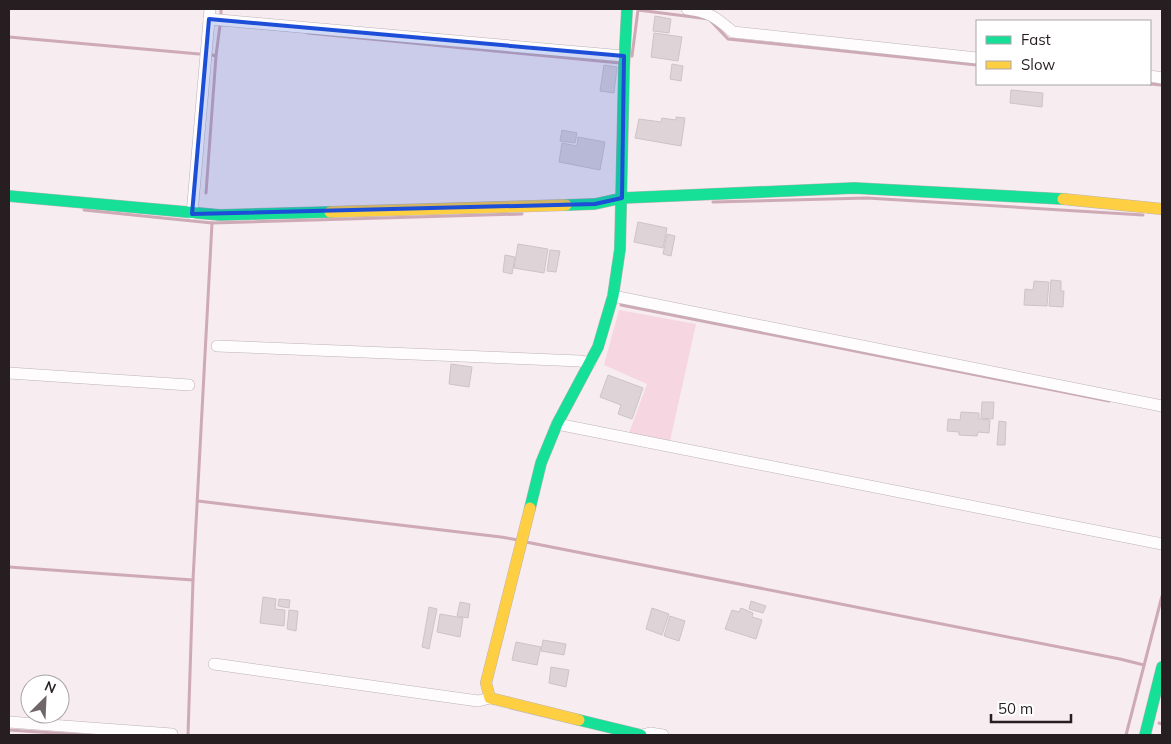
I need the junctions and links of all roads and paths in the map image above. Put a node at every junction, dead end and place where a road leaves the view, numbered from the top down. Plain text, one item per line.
1 (627, 9) edge
2 (687, 9) edge
3 (215, 17) edge
4 (976, 58) edge
5 (624, 61) junction
6 (9, 196) edge
7 (622, 203) junction
8 (1162, 209) edge
9 (192, 214) junction
10 (613, 296) junction
11 (217, 346) dead end
12 (590, 363) junction
13 (9, 373) edge
14 (189, 385) dead end
15 (1162, 406) edge
16 (557, 424) junction
17 (1162, 544) edge
18 (214, 664) dead end
19 (1162, 667) edge
20 (490, 698) junction
21 (9, 722) edge
22 (172, 734) dead end
23 (641, 735) edge
24 (663, 735) edge
25 (1145, 735) edge

1 - 5 street
2 - 4 street
3 - 5 street
3 - 9 street
5 - 7 street
6 - 9 street
7 - 8 street
7 - 9 street
7 - 10 street
10 - 12 street
10 - 15 street
11 - 12 street
12 - 16 street
13 - 14 street
16 - 17 street
16 - 20 street
18 - 20 street
19 - 25 street
20 - 23 street
21 - 22 street
23 - 24 street

